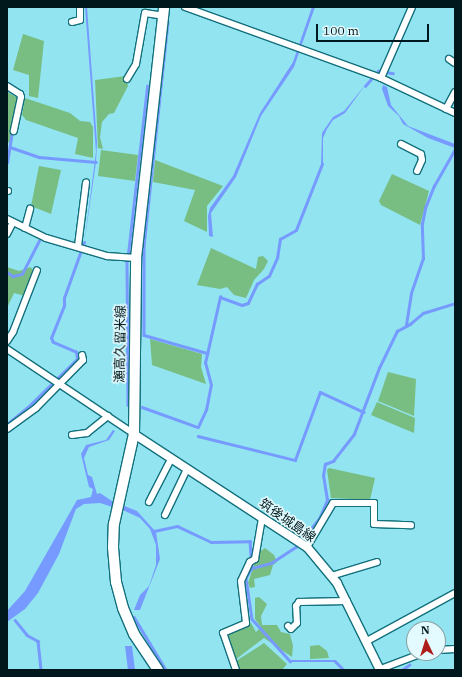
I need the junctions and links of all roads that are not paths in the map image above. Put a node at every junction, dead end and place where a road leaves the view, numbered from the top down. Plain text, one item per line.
1 (80, 7) edge
2 (185, 7) edge
3 (412, 7) edge
4 (163, 11) edge
5 (72, 22) dead end
6 (381, 78) junction
7 (127, 79) dead end
8 (7, 86) edge
9 (455, 92) edge
10 (446, 109) junction
11 (455, 113) edge
12 (14, 131) dead end
13 (401, 144) dead end
14 (417, 171) dead end
15 (86, 183) dead end
16 (30, 209) dead end
17 (10, 221) edge
18 (25, 228) junction
19 (7, 234) edge
20 (78, 246) junction
21 (136, 258) junction
22 (37, 270) dead end
23 (7, 341) edge
24 (7, 349) edge
25 (82, 355) dead end
26 (60, 384) junction
27 (108, 416) junction
28 (7, 429) edge
29 (134, 434) junction
30 (72, 435) dead end
31 (171, 459) junction
32 (187, 469) junction
33 (149, 502) dead end
34 (165, 515) dead end
35 (262, 518) junction
36 (412, 525) dead end
37 (307, 547) junction
38 (377, 562) dead end
39 (331, 576) junction
40 (455, 593) edge
41 (346, 601) junction
42 (288, 626) dead end
43 (367, 641) junction
44 (406, 659) edge
45 (379, 669) edge
46 (158, 670) edge
47 (236, 670) edge

1 - 5 street
2 - 6 street
3 - 6 street
4 - 7 street
4 - 21 main road, 瀬高久留米線
6 - 10 street
8 - 12 street
9 - 10 street
10 - 11 street
13 - 14 street
15 - 20 street
16 - 18 street
17 - 18 street
17 - 19 street
18 - 20 street
20 - 21 street
21 - 29 main road, 瀬高久留米線
22 - 23 street
24 - 26 street
25 - 26 street
26 - 27 street
26 - 28 street
27 - 29 street
27 - 30 street
29 - 31 street, 筑後城島線
29 - 46 main road, 瀬高久留米線
31 - 32 street, 筑後城島線
31 - 33 street
32 - 34 street
32 - 35 street, 筑後城島線
35 - 37 street, 筑後城島線
35 - 47 street
36 - 37 street
37 - 39 street, 筑後城島線
38 - 39 street
39 - 41 street, 筑後城島線
40 - 43 street
41 - 42 street
41 - 43 street, 筑後城島線
43 - 45 street, 筑後城島線
44 - 45 street

